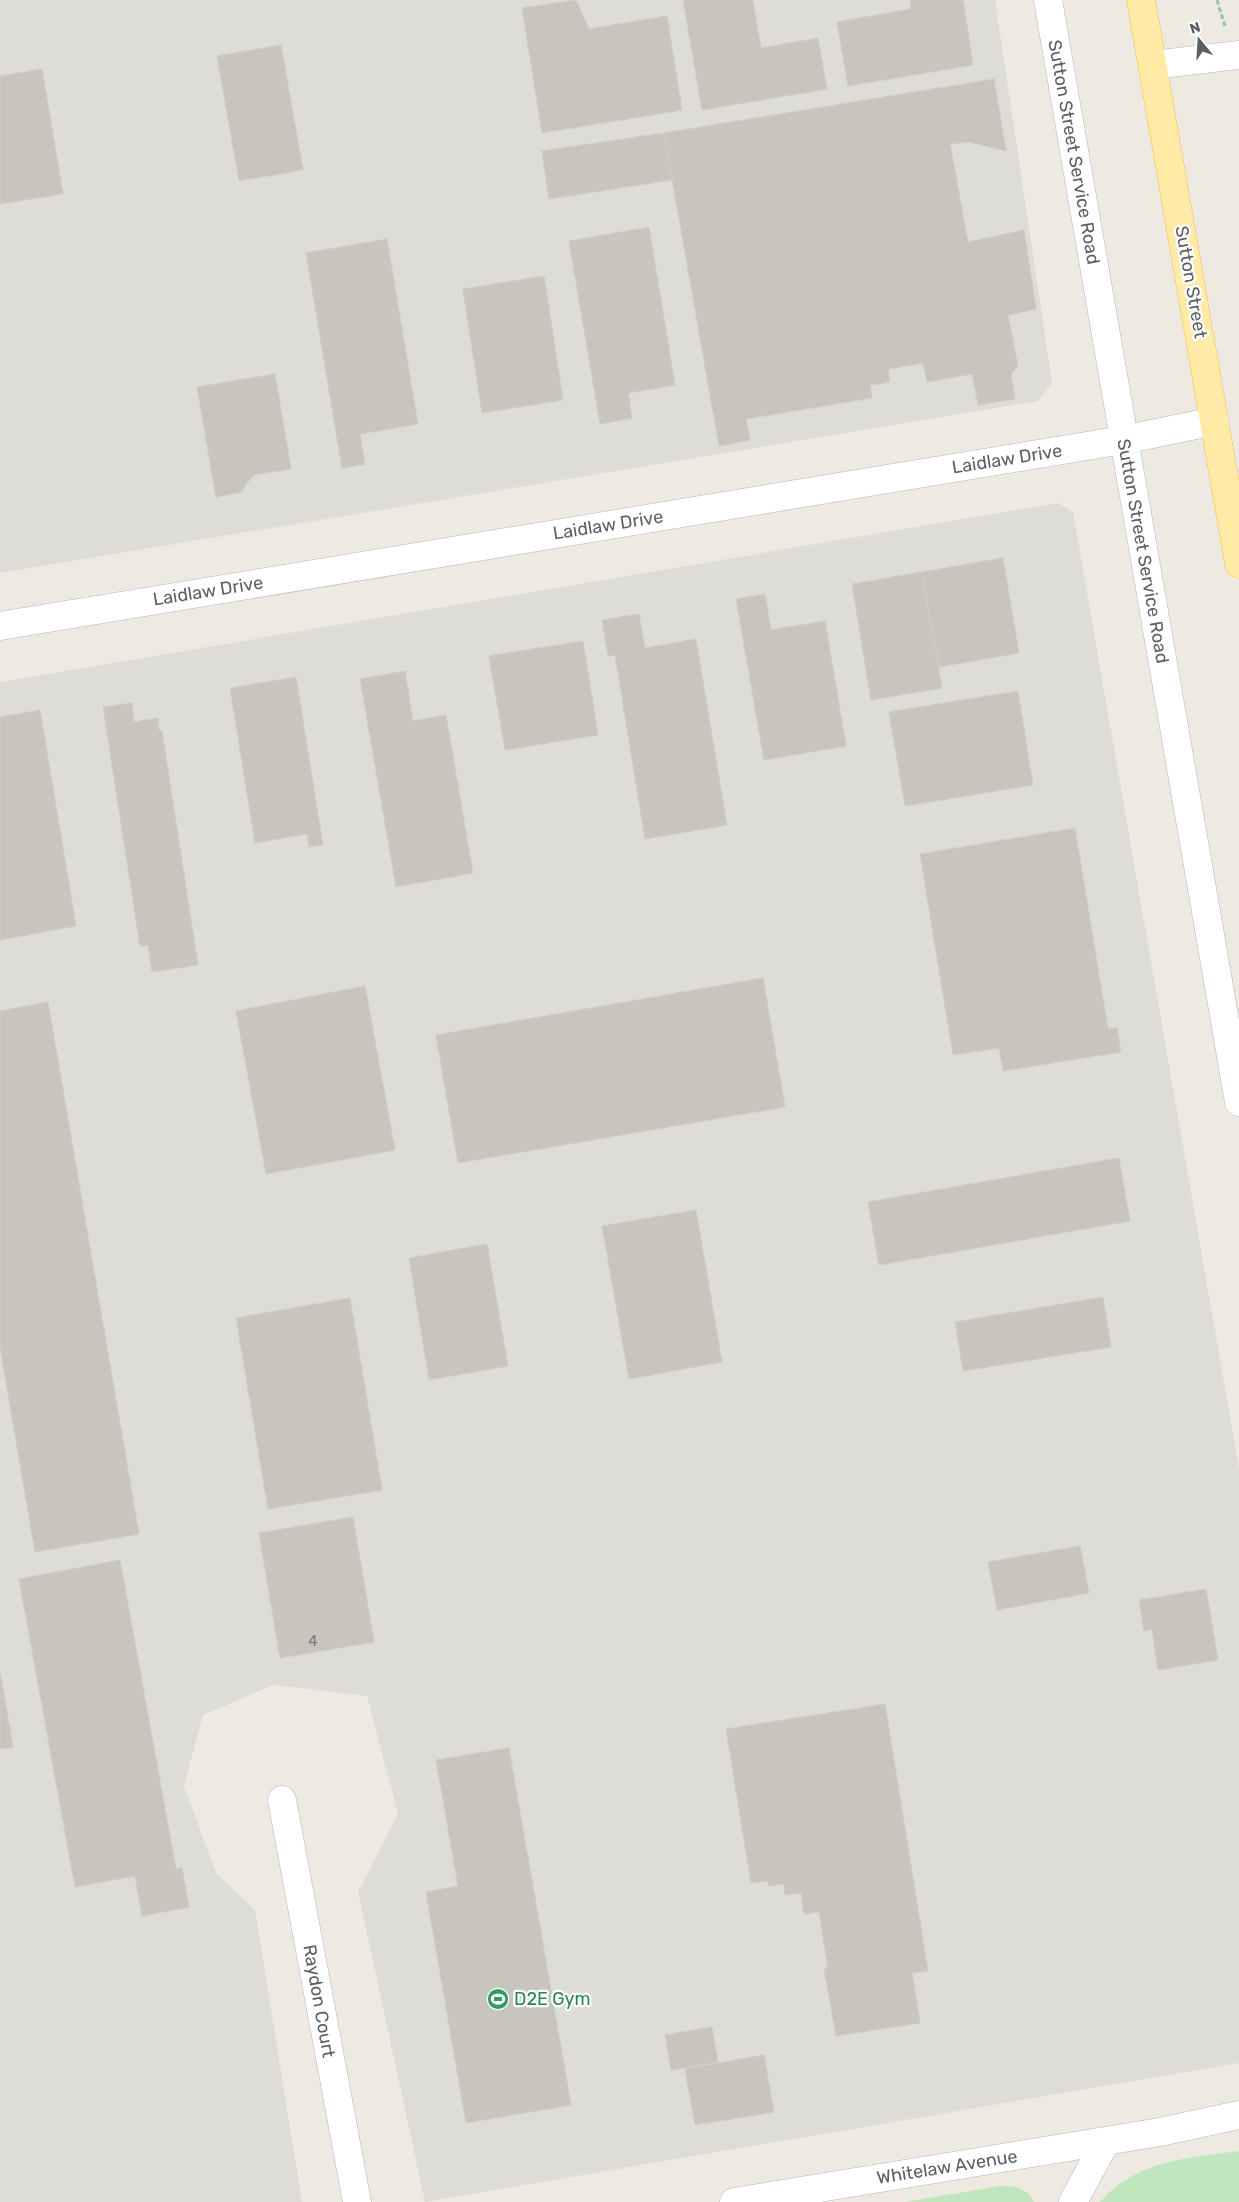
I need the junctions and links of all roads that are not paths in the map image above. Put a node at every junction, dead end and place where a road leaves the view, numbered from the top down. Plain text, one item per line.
1 (1048, 0) edge
2 (1141, 0) edge
3 (1239, 55) edge
4 (1152, 65) junction
5 (1215, 421) junction
6 (1123, 440) junction
7 (1239, 564) edge
8 (0, 626) edge
9 (1239, 1102) edge
10 (282, 1800) dead end
11 (1239, 2115) edge
12 (1239, 2129) edge
13 (1160, 2132) junction
14 (1106, 2141) junction
15 (357, 2202) edge
16 (734, 2202) edge
17 (1074, 2202) edge

1 - 6 street, Sutton Street Service Road
2 - 4 main road, Sutton Street
3 - 4 street
4 - 5 main road, Sutton Street
5 - 6 street, Laidlaw Drive
5 - 7 main road, Sutton Street
6 - 8 street, Laidlaw Drive
6 - 9 street, Sutton Street Service Road
10 - 15 street, Raydon Court
11 - 13 street, Whitelaw Avenue
12 - 13 street, Whitelaw Avenue
13 - 14 street, Whitelaw Avenue
14 - 16 street, Whitelaw Avenue
14 - 17 street

